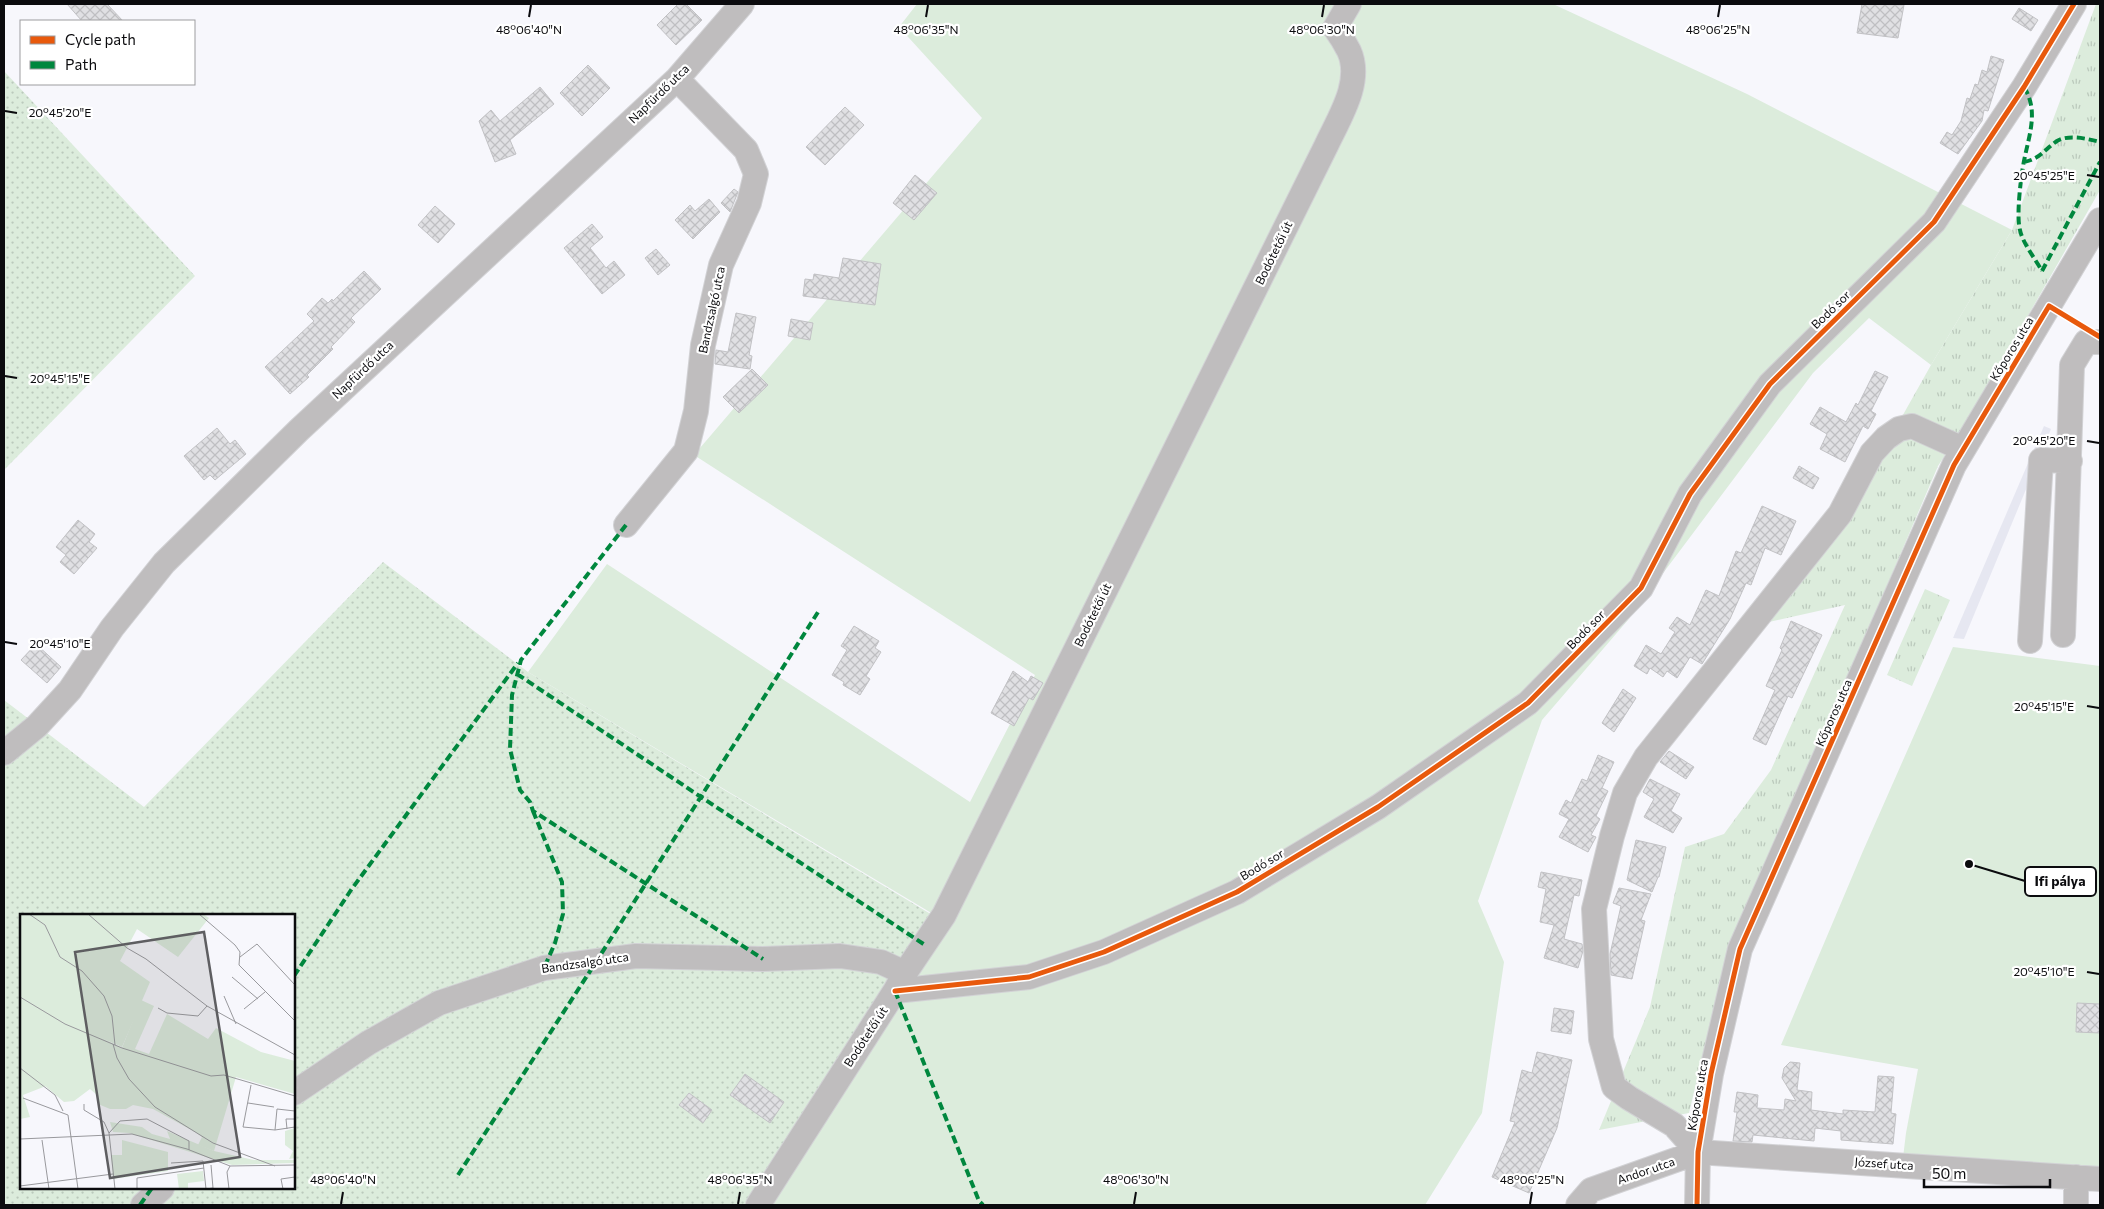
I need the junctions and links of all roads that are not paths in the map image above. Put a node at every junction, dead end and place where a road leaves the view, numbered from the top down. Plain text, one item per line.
1 (742, 4) edge
2 (1349, 4) edge
3 (2074, 4) edge
4 (677, 79) junction
5 (2100, 220) edge
6 (2100, 342) edge
7 (1963, 449) junction
8 (2070, 461) junction
9 (626, 525) dead end
10 (2063, 635) dead end
11 (2030, 641) dead end
12 (4, 753) edge
13 (900, 982) junction
14 (295, 1092) edge
15 (1698, 1152) junction
16 (2076, 1177) junction
17 (2100, 1178) edge
18 (161, 1189) edge
19 (143, 1205) edge
20 (758, 1205) edge
21 (1578, 1205) edge
22 (1697, 1205) edge
23 (2076, 1205) edge

1 - 4 street, Napfürdő utca
2 - 13 street, Bodótetői út
3 - 13 street, Bodó sor
4 - 9 street, Bandzsalgó utca
4 - 12 street, Napfürdő utca
5 - 7 street, Kőporos utca
6 - 8 street
7 - 15 street, Kőporos utca
7 - 15 street, Kőporos utca
8 - 10 street
8 - 11 street
13 - 14 street, Bandzsalgó utca
13 - 20 street, Bodótetői út
15 - 16 street, József utca
15 - 21 street, Andor utca
15 - 22 street
16 - 17 street, József utca
16 - 23 street
18 - 19 street

